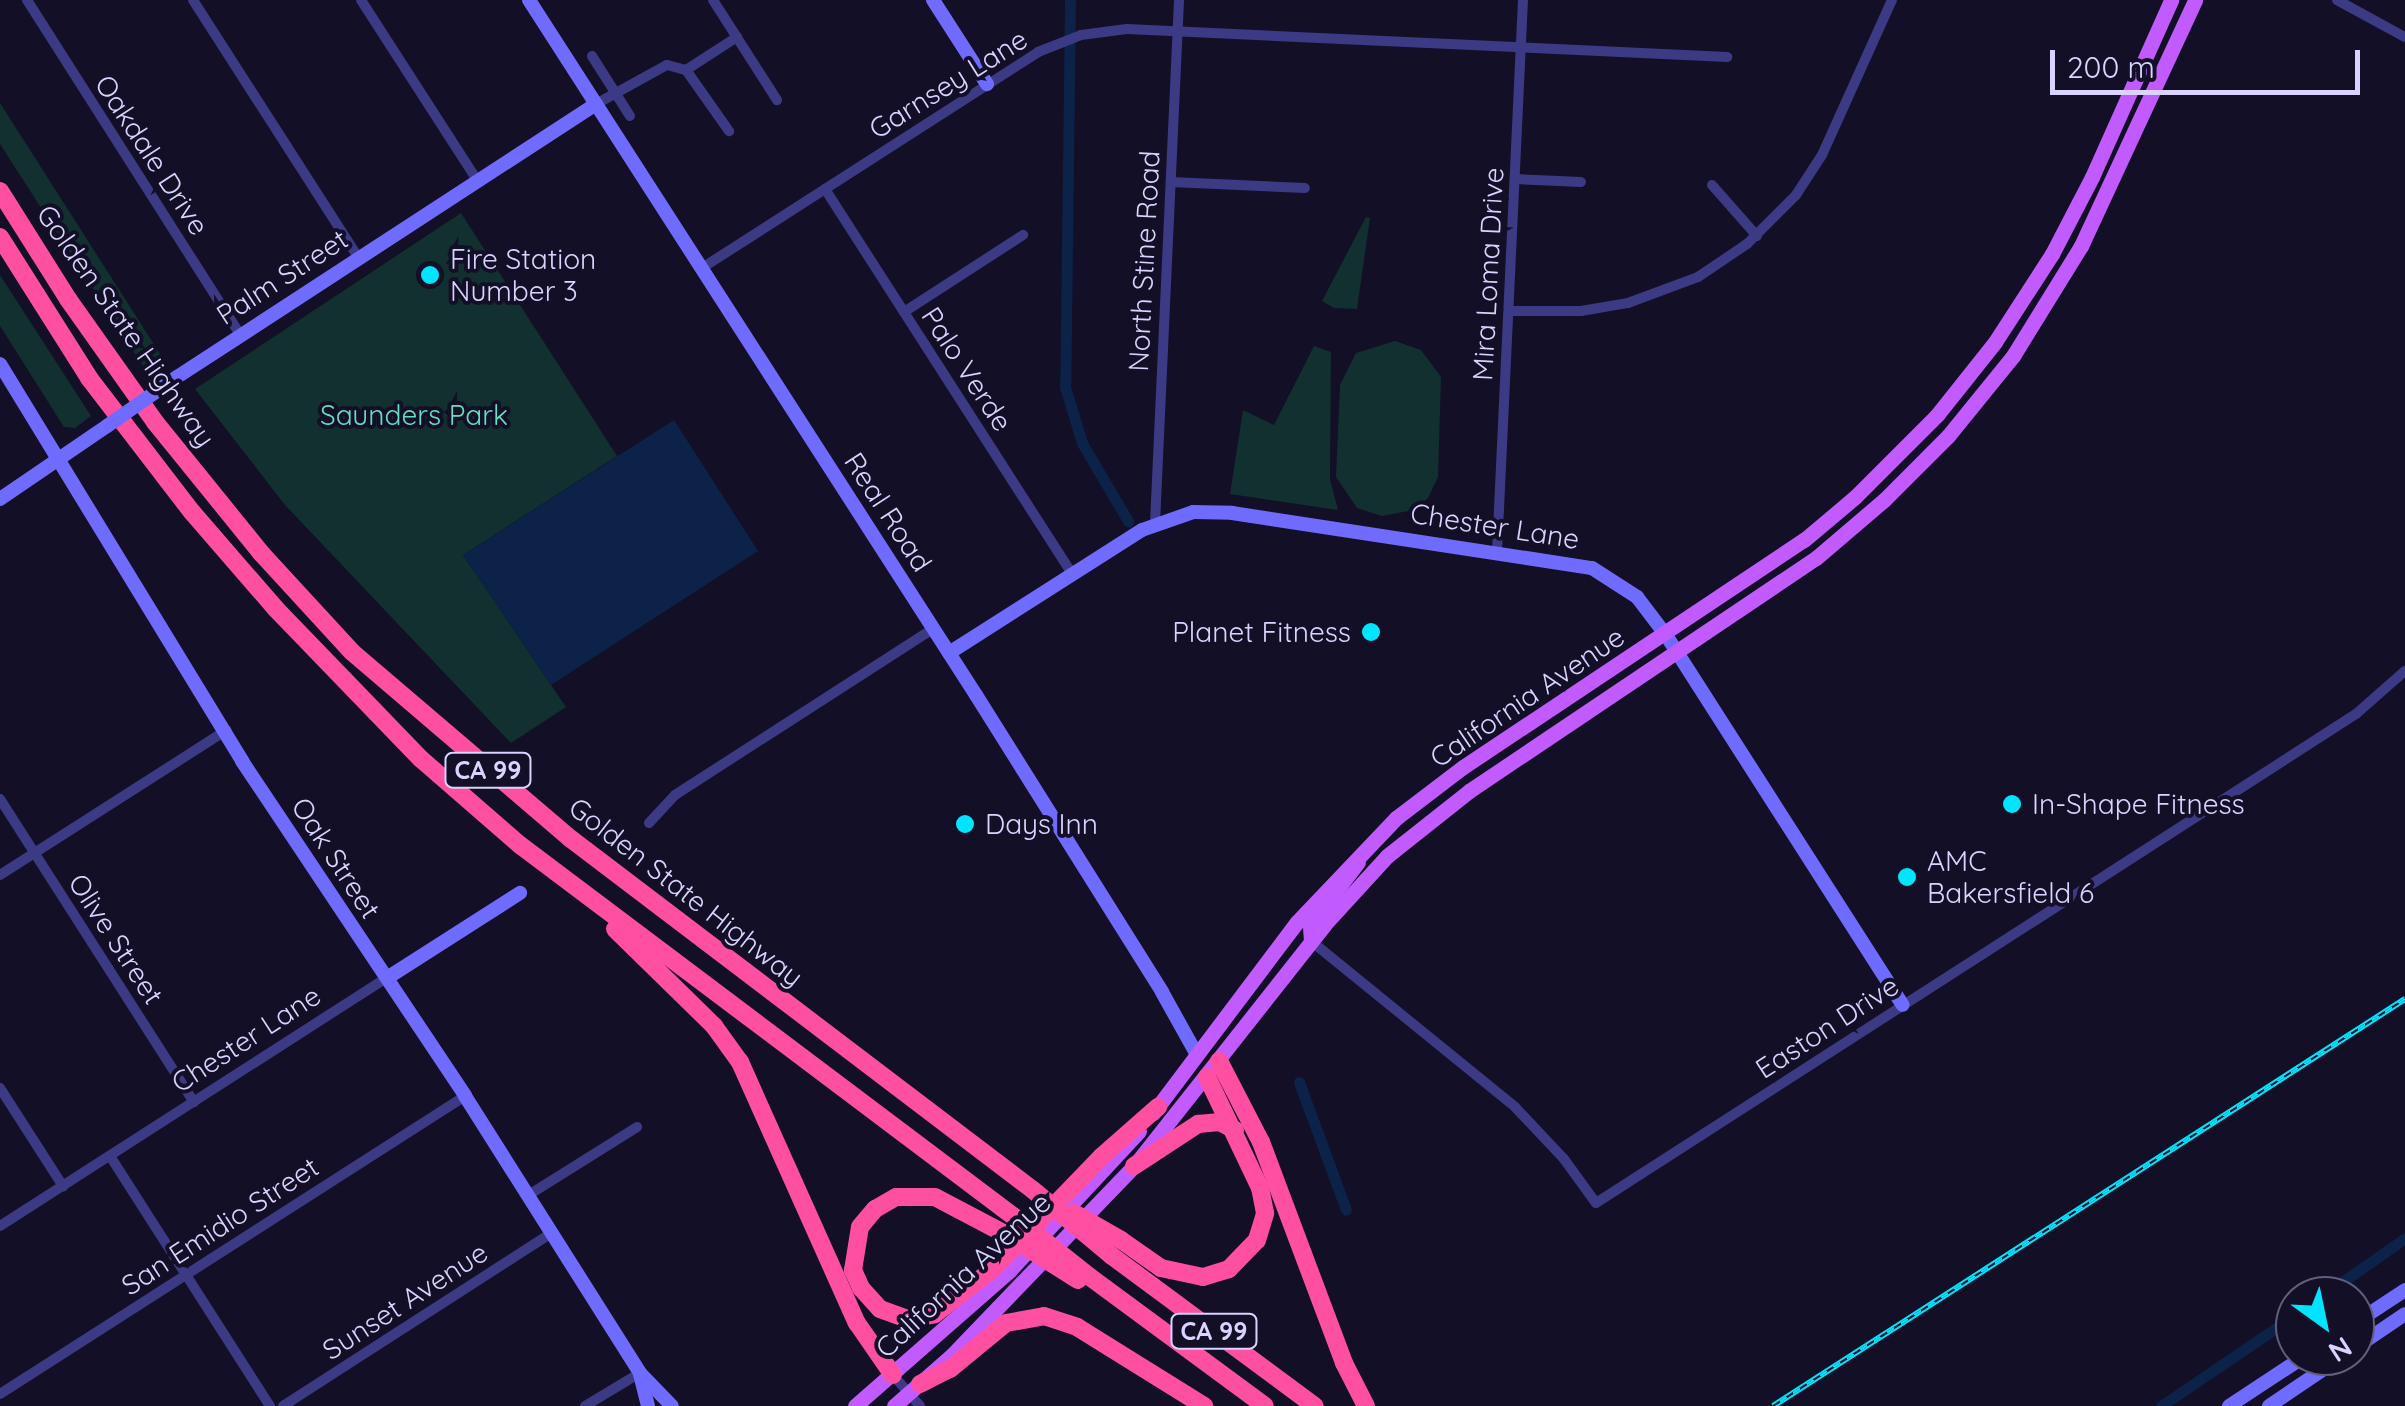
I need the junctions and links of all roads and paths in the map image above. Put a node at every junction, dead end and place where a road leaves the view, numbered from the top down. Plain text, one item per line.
1 (27, 0) edge
2 (193, 0) edge
3 (361, 0) edge
4 (529, 0) edge
5 (713, 0) edge
6 (933, 0) edge
7 (1179, 0) edge
8 (1522, 0) edge
9 (1892, 0) edge
10 (2171, 0) edge
11 (2195, 0) edge
12 (2338, 0) edge
13 (1178, 31) junction
14 (737, 37) junction
15 (2405, 37) edge
16 (1521, 47) junction
17 (592, 56) dead end
18 (1728, 57) dead end
19 (686, 70) junction
20 (987, 84) junction
21 (618, 93) junction
22 (777, 100) dead end
23 (596, 104) junction
24 (630, 116) dead end
25 (729, 131) dead end
26 (0, 174) edge
27 (1515, 179) junction
28 (476, 180) junction
29 (1171, 182) junction
30 (1581, 182) dead end
31 (1712, 185) dead end
32 (1305, 188) dead end
33 (824, 189) junction
34 (0, 190) edge
35 (1023, 235) dead end
36 (1757, 236) junction
37 (0, 238) edge
38 (40, 253) junction
39 (358, 256) junction
40 (702, 268) junction
41 (1508, 311) junction
42 (904, 312) junction
43 (240, 334) junction
44 (0, 364) edge
45 (1906, 449) junction
46 (62, 459) junction
47 (1904, 481) junction
48 (0, 499) edge
49 (1155, 523) junction
50 (1497, 551) junction
51 (1072, 574) junction
52 (933, 629) junction
53 (1666, 634) junction
54 (949, 653) junction
55 (1678, 653) junction
56 (2405, 671) edge
57 (228, 730) junction
58 (1495, 746) junction
59 (0, 800) edge
60 (1413, 804) junction
61 (1438, 813) junction
62 (650, 823) dead end
63 (1362, 849) junction
64 (34, 852) junction
65 (1372, 871) junction
66 (557, 873) junction
67 (0, 874) edge
68 (520, 893) dead end
69 (1311, 941) junction
70 (387, 978) junction
71 (1903, 1005) junction
72 (1197, 1055) junction
73 (1219, 1061) junction
74 (1207, 1077) junction
75 (0, 1088) edge
76 (464, 1096) junction
77 (194, 1102) junction
78 (1158, 1107) junction
79 (637, 1126) dead end
80 (1235, 1130) junction
81 (110, 1156) junction
82 (1134, 1166) junction
83 (63, 1186) junction
84 (527, 1196) junction
85 (0, 1226) edge
86 (1012, 1227) junction
87 (550, 1233) junction
88 (1117, 1248) junction
89 (993, 1269) junction
90 (186, 1275) junction
91 (2405, 1290) edge
92 (2375, 1310) edge
93 (2405, 1314) edge
94 (2375, 1334) edge
95 (923, 1350) junction
96 (640, 1373) junction
97 (893, 1375) junction
98 (2275, 1375) edge
99 (2313, 1376) edge
100 (0, 1394) edge
101 (916, 1394) edge
102 (270, 1406) edge
103 (283, 1406) edge
104 (585, 1406) edge
105 (648, 1406) edge
106 (672, 1406) edge
107 (855, 1406) edge
108 (894, 1406) edge
109 (1204, 1406) edge
110 (1265, 1406) edge
111 (1316, 1406) edge
112 (1366, 1406) edge
113 (2228, 1406) edge
114 (2269, 1406) edge

1 - 43 street, Oakdale Drive
2 - 39 street
3 - 28 street
4 - 23 street, Real Road
5 - 14 street
6 - 20 street
7 - 13 street, North Stine Road
8 - 16 street, Mira Loma Drive
9 - 36 street
10 - 45 main road, California Avenue
11 - 47 main road, California Avenue
12 - 15 street
13 - 16 street, Garnsey Lane
13 - 20 street, Garnsey Lane
13 - 29 street, North Stine Road
14 - 19 street
14 - 22 street
16 - 18 street, Garnsey Lane
16 - 27 street, Mira Loma Drive
17 - 21 street
19 - 21 street
19 - 25 street
20 - 33 street, Garnsey Lane
21 - 23 street
21 - 24 street
23 - 28 street, Palm Street
23 - 40 street, Real Road
26 - 38 highway
27 - 30 street
27 - 41 street, Mira Loma Drive
28 - 39 street, Palm Street
29 - 32 street
29 - 49 street, North Stine Road
31 - 36 street
33 - 40 street, Garnsey Lane
33 - 42 street, Palo Verde
34 - 38 highway, Golden State Highway / CA 99
35 - 42 street
36 - 41 street
37 - 66 highway, Golden State Highway / CA 99
38 - 88 highway, Golden State Highway / CA 99, bridge
39 - 43 street, Palm Street
40 - 52 street, Real Road
41 - 50 street, Mira Loma Drive
42 - 51 street, Palo Verde
43 - 46 street, Palm Street, bridge
44 - 46 street, Oak Street
45 - 47 main road
45 - 53 main road, California Avenue
46 - 48 street, Palm Street
46 - 57 street, Oak Street
47 - 55 main road, California Avenue
49 - 50 street, Chester Lane
49 - 51 street, Chester Lane
50 - 53 street, Chester Lane
51 - 54 street, Chester Lane
52 - 54 street, Real Road
52 - 62 street
53 - 55 street, Chester Lane
53 - 58 main road, California Avenue
54 - 72 street, Real Road
55 - 61 main road, California Avenue
55 - 71 street, Chester Lane
56 - 71 street, Easton Drive
57 - 64 street
57 - 70 street, Oak Street
58 - 60 main road, California Avenue
58 - 61 main road
59 - 64 street, Olive Street
60 - 63 main road, California Avenue
60 - 65 main road
61 - 65 main road, California Avenue
63 - 69 main road
63 - 72 main road, California Avenue
64 - 67 street
64 - 77 street, Olive Street
65 - 69 main road, California Avenue
66 - 86 highway, Golden State Highway / CA 99
66 - 97 highway
68 - 70 street, Chester Lane
69 - 71 street, Easton Drive
69 - 73 main road, California Avenue
70 - 76 street, Oak Street
70 - 77 street, Chester Lane
72 - 73 main road
72 - 74 main road
72 - 78 main road, California Avenue
73 - 74 main road, California Avenue
73 - 112 highway
74 - 80 highway
74 - 82 main road, California Avenue
75 - 83 street
76 - 84 street, Oak Street
76 - 90 street, San Emidio Street
77 - 81 street, Chester Lane
78 - 89 highway
78 - 95 main road, California Avenue
79 - 84 street
80 - 82 highway
80 - 88 highway
81 - 83 street, Chester Lane
81 - 90 street
82 - 101 main road, California Avenue
83 - 85 street, Chester Lane
84 - 87 street, Oak Street
86 - 89 highway
86 - 110 highway, CA 99, bridge
87 - 96 street, Oak Street
87 - 103 street, Sunset Avenue
88 - 111 highway, CA 99
89 - 95 main road
90 - 100 street, San Emidio Street
90 - 102 street
91 - 92 street
93 - 94 street
95 - 97 main road, California Avenue
96 - 104 street
96 - 105 street, Oak Street
96 - 106 street, Oak Street
97 - 101 street
97 - 107 main road, California Avenue
98 - 113 street
99 - 114 street
101 - 108 main road, California Avenue
101 - 109 highway

